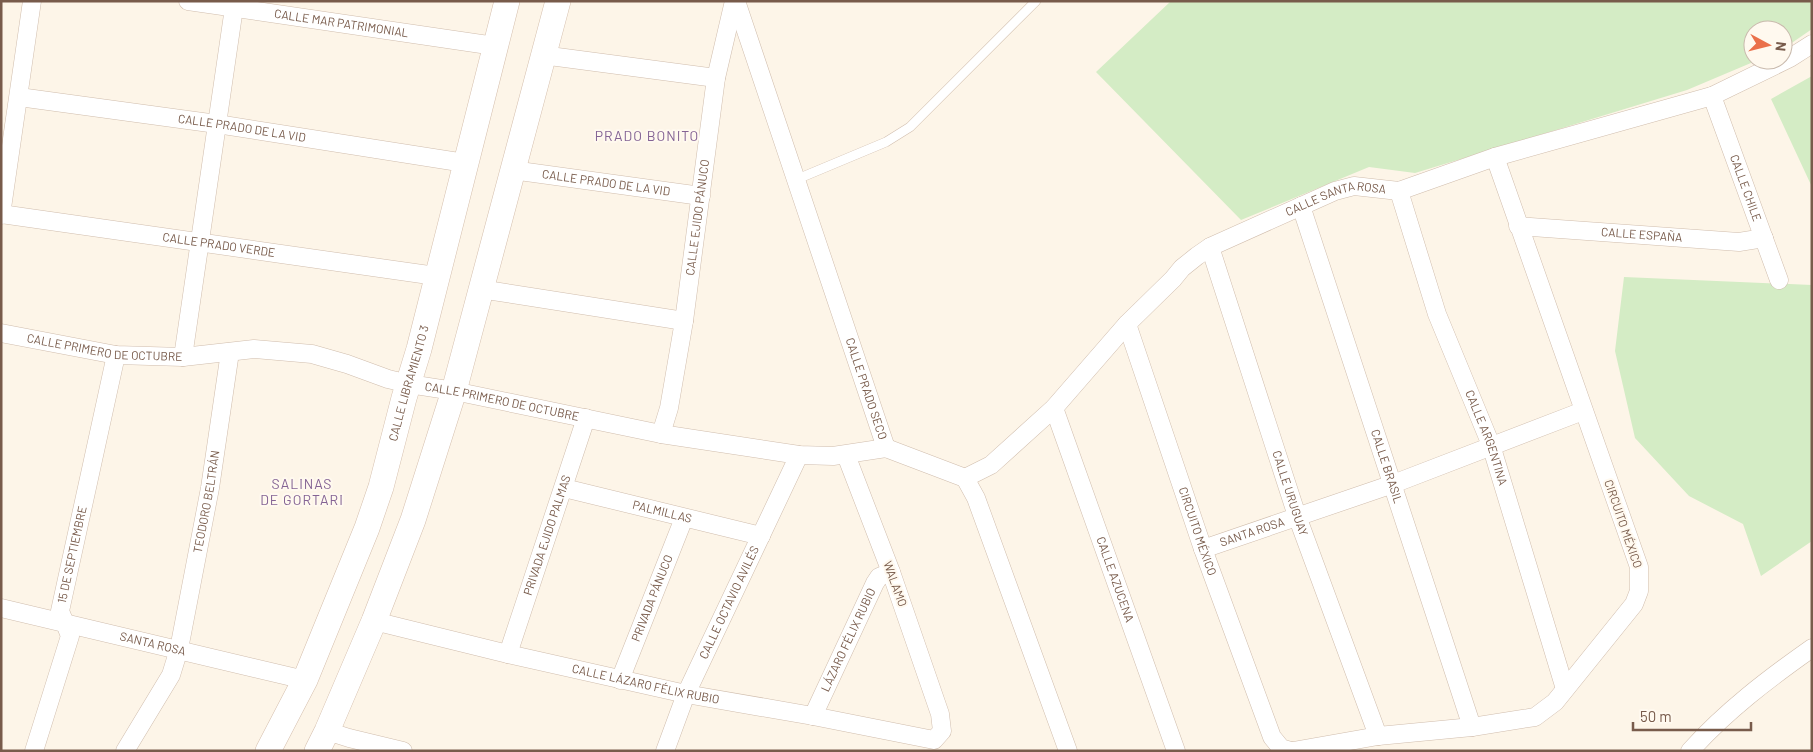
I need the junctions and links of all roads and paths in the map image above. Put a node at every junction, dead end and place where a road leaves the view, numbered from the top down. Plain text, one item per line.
1 (32, 1) edge
2 (188, 1) edge
3 (507, 1) edge
4 (558, 1) edge
5 (735, 1) edge
6 (1036, 1) edge
7 (234, 5) edge
8 (1812, 44) edge
9 (496, 46) junction
10 (542, 55) junction
11 (716, 78) junction
12 (1712, 96) junction
13 (19, 97) junction
14 (217, 124) junction
15 (1495, 157) junction
16 (465, 163) junction
17 (512, 170) junction
18 (795, 180) junction
19 (1399, 191) junction
20 (701, 196) junction
21 (1301, 206) junction
22 (1, 214) edge
23 (1518, 226) junction
24 (1764, 238) junction
25 (200, 243) junction
26 (1210, 247) junction
27 (436, 276) junction
28 (1779, 280) dead end
29 (480, 290) junction
30 (684, 321) junction
31 (1127, 324) junction
32 (1, 333) edge
33 (230, 352) junction
34 (116, 355) junction
35 (183, 357) junction
36 (409, 384) junction
37 (454, 391) junction
38 (1054, 408) junction
39 (1583, 411) junction
40 (586, 418) junction
41 (661, 434) junction
42 (1491, 445) junction
43 (886, 448) junction
44 (799, 455) junction
45 (846, 455) junction
46 (965, 478) junction
47 (1393, 484) junction
48 (564, 488) junction
49 (1297, 516) junction
50 (684, 518) junction
51 (761, 536) junction
52 (1203, 549) junction
53 (891, 572) junction
54 (1, 608) edge
55 (374, 621) junction
56 (65, 622) junction
57 (1812, 648) edge
58 (179, 649) junction
59 (508, 654) junction
60 (305, 680) junction
61 (620, 680) junction
62 (1565, 689) junction
63 (686, 694) junction
64 (813, 716) junction
65 (1472, 727) junction
66 (1378, 736) junction
67 (920, 738) joint
68 (335, 743) edge
69 (34, 751) edge
70 (125, 751) edge
71 (268, 751) edge
72 (403, 751) edge
73 (665, 751) edge
74 (1068, 751) edge
75 (1176, 751) edge
76 (1292, 751) edge
77 (1690, 751) edge

1 - 13 street
2 - 7 street, CALLE MAR PATRIMONIAL
3 - 9 street, CALLE LIBRAMIENTO 3
4 - 10 street
5 - 11 street, CALLE EJIDO PÁNUCO
5 - 18 street, CALLE PRADO SECO
6 - 18 lane
7 - 9 street, CALLE MAR PATRIMONIAL
7 - 14 street
8 - 12 street, CALLE SANTA ROSA
9 - 16 street, CALLE LIBRAMIENTO 3
10 - 11 street
10 - 17 street
11 - 20 street, CALLE EJIDO PÁNUCO
12 - 15 street, CALLE SANTA ROSA
12 - 24 street, CALLE CHILE
13 - 14 street, CALLE PRADO DE LA VID
13 - 22 street
14 - 16 street, CALLE PRADO DE LA VID
14 - 25 street
15 - 19 street, CALLE SANTA ROSA
15 - 23 street, CIRCUITO MÉXICO
16 - 27 street, CALLE LIBRAMIENTO 3
17 - 20 street, CALLE PRADO DE LA VID
17 - 29 street
18 - 43 street, CALLE PRADO SECO
19 - 21 street, CALLE SANTA ROSA
19 - 42 street, CALLE ARGENTINA
20 - 30 street, CALLE EJIDO PÁNUCO
21 - 26 street, CALLE SANTA ROSA
21 - 47 street, CALLE BRASIL
22 - 25 street, CALLE PRADO VERDE
23 - 24 street, CALLE ESPAÑA
23 - 39 street, CIRCUITO MÉXICO
24 - 28 street, CALLE CHILE
25 - 27 street, CALLE PRADO VERDE
25 - 35 street
26 - 31 street, CALLE SANTA ROSA
26 - 49 street, CALLE URUGUAY
27 - 36 street, CALLE LIBRAMIENTO 3
29 - 30 street
29 - 37 street
30 - 41 street, CALLE EJIDO PÁNUCO
31 - 38 street, CALLE SANTA ROSA
31 - 52 street, CIRCUITO MÉXICO
32 - 34 street, CALLE PRIMERO DE OCTUBRE
33 - 35 street, CALLE PRIMERO DE OCTUBRE
33 - 36 street, CALLE PRIMERO DE OCTUBRE
33 - 58 street, TEODORO BELTRÁN
34 - 35 street, CALLE PRIMERO DE OCTUBRE
34 - 56 street, 15 DE SEPTIEMBRE
36 - 37 street, CALLE PRIMERO DE OCTUBRE
36 - 60 street, CALLE LIBRAMIENTO 3
37 - 40 street, CALLE PRIMERO DE OCTUBRE
37 - 55 street
38 - 46 street, CALLE SANTA ROSA
38 - 75 street, CALLE AZUCENA
39 - 42 street, SANTA ROSA
39 - 62 street, CIRCUITO MÉXICO
40 - 41 street, CALLE PRIMERO DE OCTUBRE
40 - 48 street, PRIVADA EJIDO PALMAS
41 - 44 street, CALLE PRIMERO DE OCTUBRE
42 - 47 street, SANTA ROSA
42 - 62 street, CALLE ARGENTINA
43 - 45 street, CALLE PRIMERO DE OCTUBRE
43 - 46 street, CALLE PRADO SECO
44 - 45 street, CALLE PRIMERO DE OCTUBRE
44 - 51 street, CALLE OCTAVIO AVILÉS
45 - 53 street, WALAMO
46 - 74 street
47 - 49 street, SANTA ROSA
47 - 65 street, CALLE BRASIL
48 - 50 street, PALMILLAS
48 - 59 street, PRIVADA EJIDO PALMAS
49 - 52 street, SANTA ROSA
49 - 66 street, CALLE URUGUAY
50 - 51 street, PALMILLAS
50 - 61 street, PRIVADA PÁNUCO
51 - 63 street, CALLE OCTAVIO AVILÉS
52 - 76 street, CIRCUITO MÉXICO
53 - 64 street, LÁZARO FÉLIX RUBIO
53 - 67 street, WALAMO
54 - 56 street, SANTA ROSA
55 - 59 street, CALLE LÁZARO FÉLIX RUBIO
55 - 68 street
56 - 58 street, SANTA ROSA
56 - 69 street, 15 DE SEPTIEMBRE
57 - 77 street
58 - 60 street, SANTA ROSA
58 - 70 street, TEODORO BELTRÁN
59 - 61 street, CALLE LÁZARO FÉLIX RUBIO
60 - 71 street, CALLE LIBRAMIENTO 3
61 - 63 street, CALLE LÁZARO FÉLIX RUBIO
62 - 65 street, CIRCUITO MÉXICO
63 - 64 street, CALLE LÁZARO FÉLIX RUBIO
63 - 73 street, CALLE OCTAVIO AVILÉS
64 - 67 street, CALLE LÁZARO FÉLIX RUBIO
65 - 66 street, CIRCUITO MÉXICO
66 - 76 street, CIRCUITO MÉXICO
68 - 72 street

